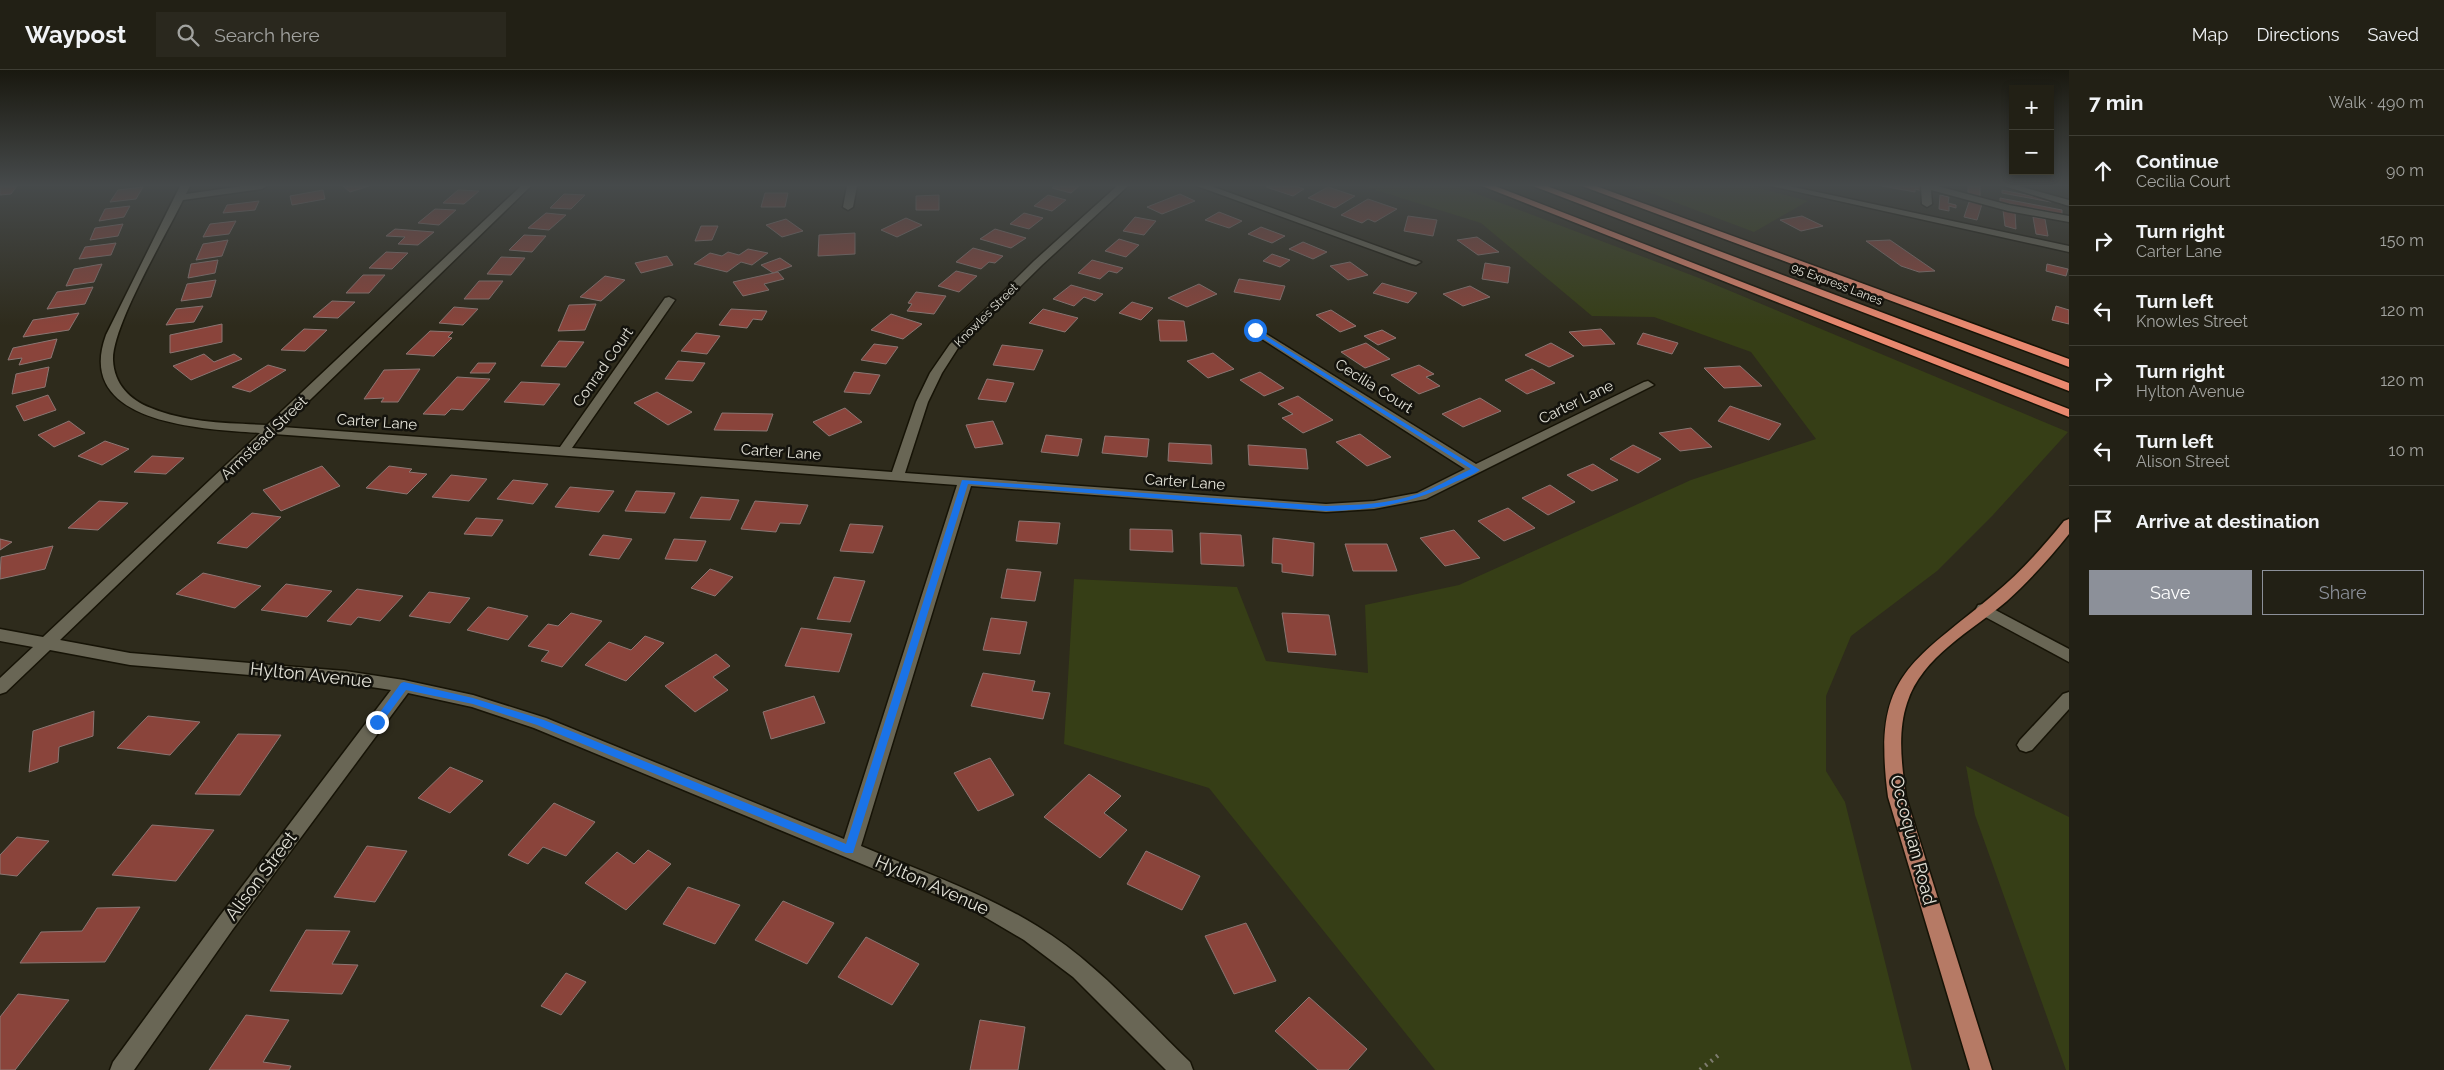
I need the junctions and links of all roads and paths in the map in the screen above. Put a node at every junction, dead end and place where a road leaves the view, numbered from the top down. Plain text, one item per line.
1 (162, 233) edge
2 (477, 233) edge
3 (1071, 233) edge
4 (1333, 233) edge
5 (1607, 233) edge
6 (1662, 233) edge
7 (1714, 233) edge
8 (1993, 233) edge
9 (2069, 249) edge
10 (1416, 262) dead end
11 (669, 300) dead end
12 (1255, 330) dead end
13 (2069, 363) edge
14 (1648, 385) dead end
15 (2065, 385) edge
16 (2069, 413) edge
17 (272, 430) junction
18 (563, 452) junction
19 (1476, 470) junction
20 (897, 477) junction
21 (965, 482) junction
22 (2069, 524) edge
23 (1984, 609) junction
24 (0, 634) edge
25 (47, 644) junction
26 (2069, 656) edge
27 (404, 686) junction
28 (0, 688) edge
29 (2069, 698) edge
30 (2026, 745) dead end
31 (850, 850) junction
32 (1721, 1053) dead end
33 (1171, 1066) edge
34 (121, 1070) edge
35 (1700, 1070) edge
36 (1981, 1070) edge

1 - 17 street, Carter Lane
2 - 17 street, Armstead Street
3 - 20 street, Knowles Street
4 - 10 street
5 - 16 highway
6 - 15 highway, 95 Express Lanes
7 - 13 highway
8 - 9 street
11 - 18 street, Conrad Court
12 - 19 street, Cecilia Court
14 - 19 street, Carter Lane
17 - 18 street, Carter Lane
17 - 25 street, Armstead Street
18 - 20 street, Carter Lane
19 - 21 street, Carter Lane
20 - 21 street, Carter Lane
21 - 31 street
22 - 23 main road, Occoquan Road
23 - 26 street
23 - 36 main road, Occoquan Road
24 - 25 street, Hylton Avenue
25 - 27 street, Hylton Avenue
25 - 28 street, Armstead Street
27 - 31 street, Hylton Avenue
27 - 34 street, Alison Street
29 - 30 street
31 - 33 street, Hylton Avenue
32 - 35 path

